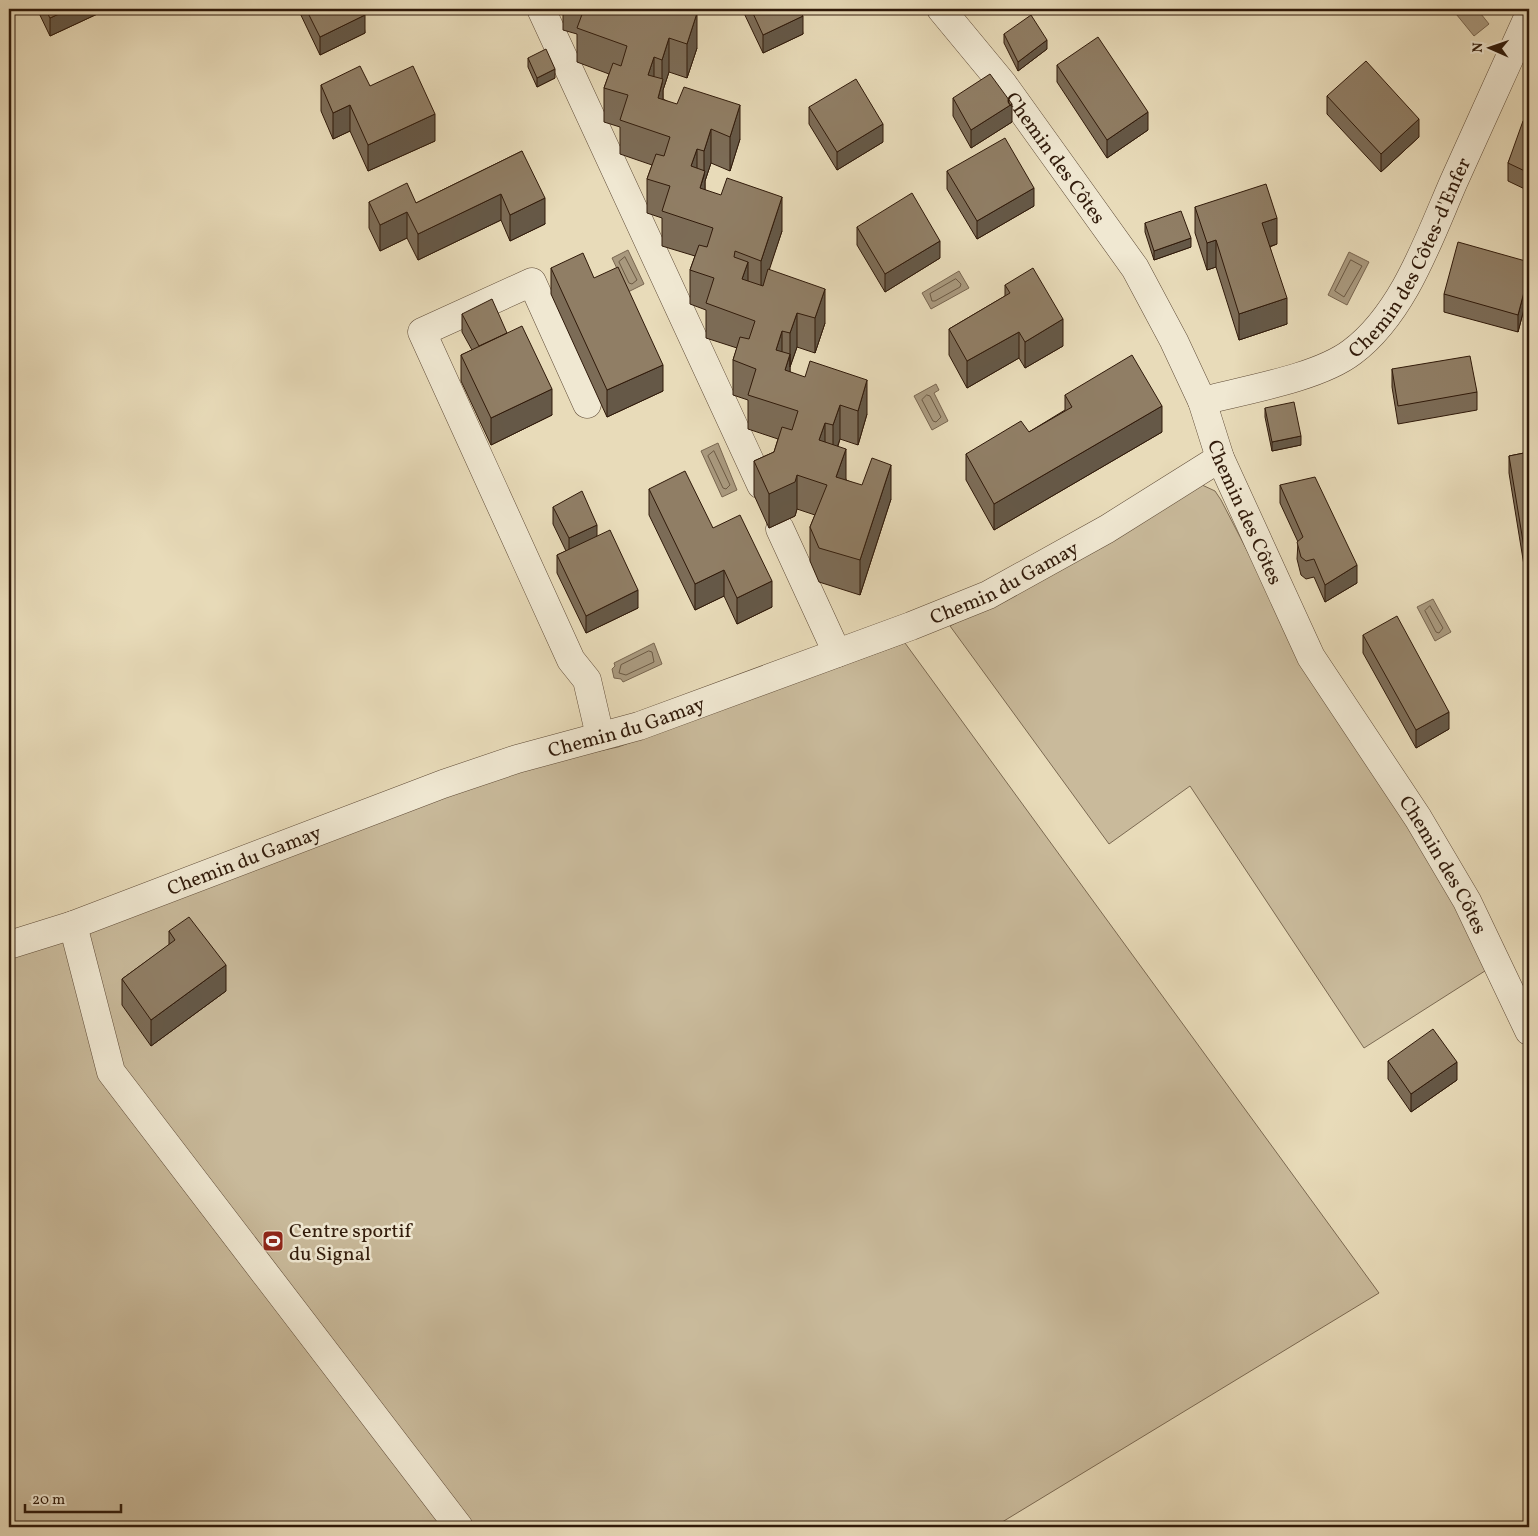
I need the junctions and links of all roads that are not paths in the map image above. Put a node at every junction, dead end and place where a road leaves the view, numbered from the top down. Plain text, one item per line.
1 (541, 9) edge
2 (941, 9) edge
3 (1529, 15) edge
4 (1202, 401) junction
5 (587, 404) dead end
6 (1220, 458) junction
7 (761, 485) edge
8 (780, 529) dead end
9 (837, 653) junction
10 (600, 736) junction
11 (73, 924) junction
12 (9, 945) edge
13 (1529, 1031) edge
14 (459, 1527) edge

1 - 7 street
2 - 4 street, Chemin des Côtes
3 - 4 street, Chemin des Côtes-d'Enfer
4 - 6 street, Chemin des Côtes
5 - 10 street
6 - 9 street, Chemin du Gamay
6 - 13 street, Chemin des Côtes
8 - 9 street
9 - 10 street, Chemin du Gamay
10 - 11 street, Chemin du Gamay
11 - 12 street, Chemin du Gamay
11 - 14 street

